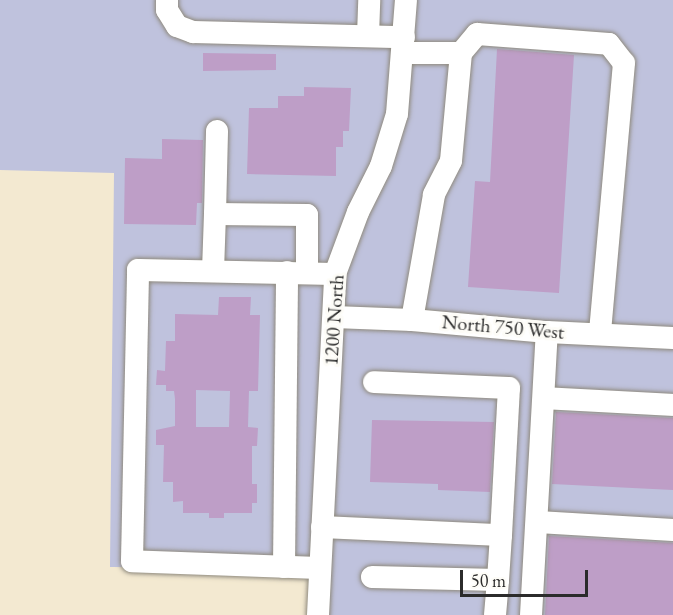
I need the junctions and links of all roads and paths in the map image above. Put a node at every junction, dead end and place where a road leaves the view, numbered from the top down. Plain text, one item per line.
1 (167, 0) edge
2 (369, 0) edge
3 (406, 0) edge
4 (368, 36) junction
5 (403, 45) junction
6 (461, 53) junction
7 (217, 131) dead end
8 (215, 214) junction
9 (213, 271) junction
10 (297, 273) junction
11 (335, 274) junction
12 (334, 317) junction
13 (412, 320) junction
14 (547, 332) junction
15 (600, 334) junction
16 (673, 338) edge
17 (374, 382) dead end
18 (544, 398) junction
19 (673, 405) edge
20 (538, 522) junction
21 (322, 527) junction
22 (673, 530) edge
23 (501, 535) junction
24 (284, 567) junction
25 (320, 568) junction
26 (372, 577) dead end
27 (498, 580) junction
28 (318, 615) edge
29 (495, 615) edge
30 (531, 615) edge

1 - 4 street
2 - 4 street
3 - 5 street, 1200 North
4 - 5 street
5 - 6 street
5 - 11 street, 1200 North
6 - 13 street
6 - 15 street
7 - 8 street
8 - 9 street
8 - 10 street
9 - 10 street
9 - 24 street
10 - 11 street
10 - 24 street
11 - 12 street, 1200 North
12 - 13 street, North 750 West
12 - 21 street, 1200 North
13 - 14 street, North 750 West
14 - 15 street, North 750 West
14 - 18 street
15 - 16 street, North 750 West
17 - 23 street
18 - 19 street
18 - 20 street
20 - 22 street
20 - 30 street
21 - 23 street
21 - 25 street, 1200 North
23 - 27 street
24 - 25 street
25 - 28 street, 1200 North
26 - 27 street
27 - 29 street

